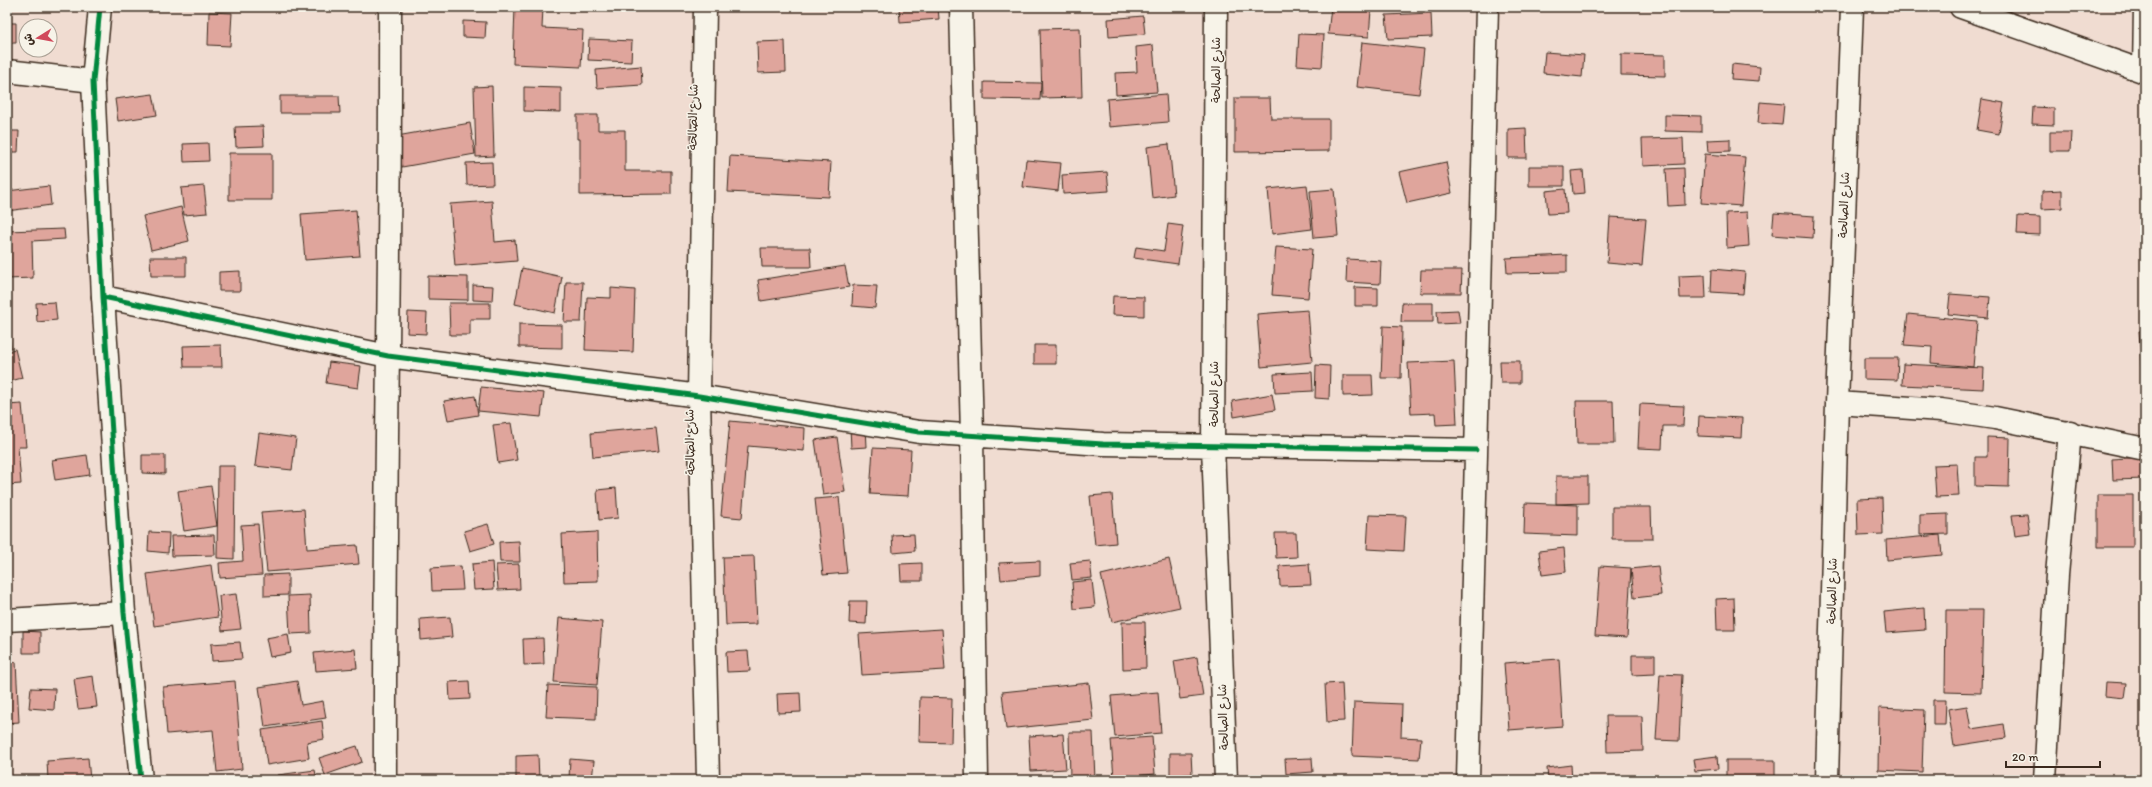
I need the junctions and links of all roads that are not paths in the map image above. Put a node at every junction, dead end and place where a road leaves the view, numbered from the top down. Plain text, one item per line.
1 (100, 7) edge
2 (390, 7) edge
3 (705, 7) edge
4 (961, 7) edge
5 (1216, 7) edge
6 (1487, 7) edge
7 (1852, 7) edge
8 (2145, 7) edge
9 (1971, 9) edge
10 (7, 71) edge
11 (2144, 72) edge
12 (93, 81) junction
13 (103, 297) junction
14 (388, 356) junction
15 (699, 396) junction
16 (1837, 403) junction
17 (2070, 432) junction
18 (972, 435) junction
19 (1213, 446) junction
20 (2145, 449) edge
21 (1476, 450) junction
22 (124, 613) junction
23 (7, 620) edge
24 (141, 780) edge
25 (385, 780) edge
26 (708, 780) edge
27 (977, 780) edge
28 (1226, 780) edge
29 (1468, 780) edge
30 (1827, 780) edge
31 (2045, 780) edge

1 - 12 street
2 - 14 street
3 - 15 street, شارع الصالحة
4 - 18 street
5 - 19 street, شارع الصالحة
6 - 21 street
7 - 16 street, شارع الصالحة
8 - 11 street
9 - 11 street
10 - 12 street
12 - 13 street
13 - 14 street
13 - 22 street
14 - 15 street
14 - 25 street
15 - 18 street
15 - 26 street, شارع الصالحة
16 - 17 street
16 - 30 street, شارع الصالحة
17 - 20 street
17 - 31 street
18 - 19 street
18 - 27 street
19 - 21 street
19 - 28 street, شارع الصالحة
21 - 29 street
22 - 23 street
22 - 24 street

